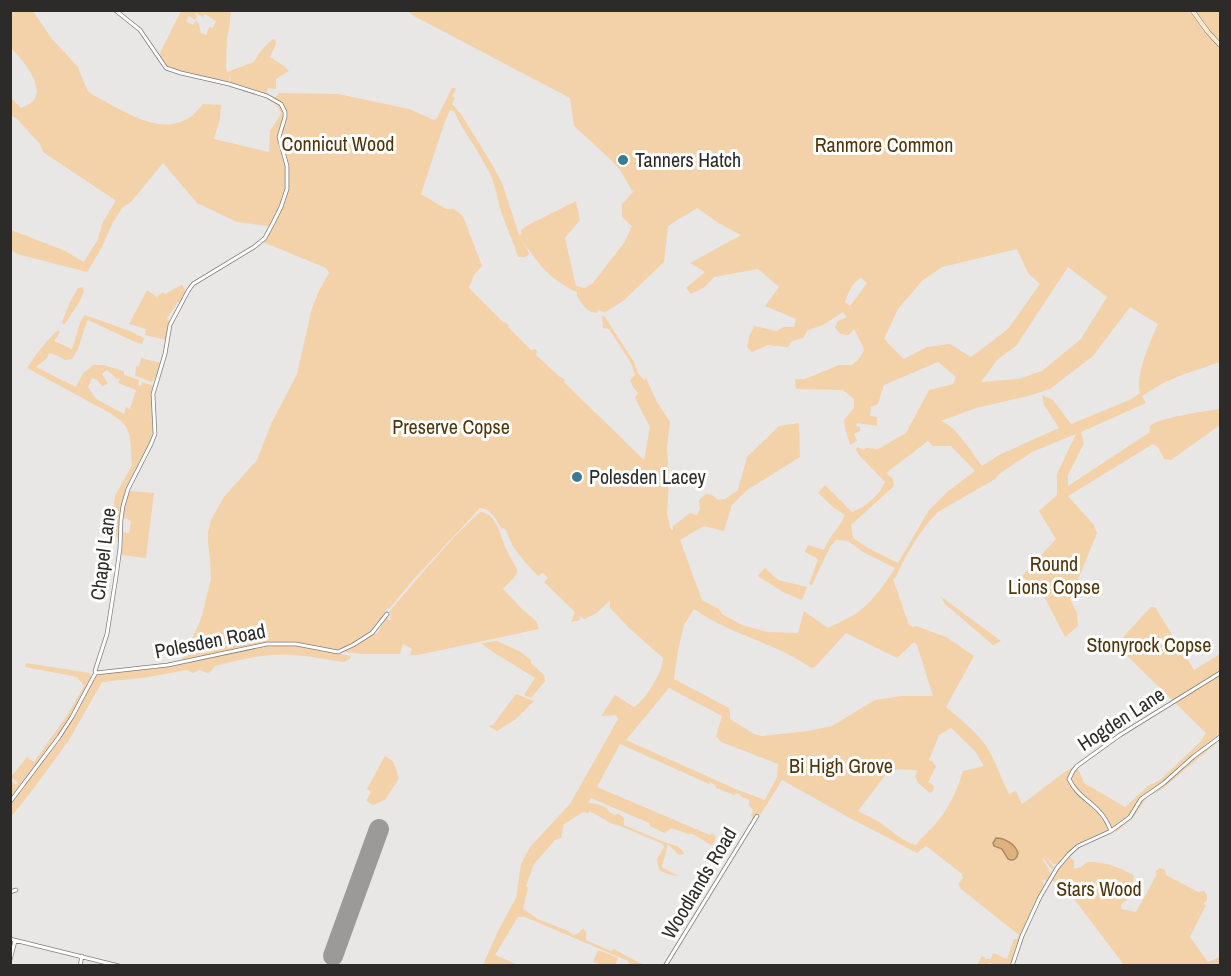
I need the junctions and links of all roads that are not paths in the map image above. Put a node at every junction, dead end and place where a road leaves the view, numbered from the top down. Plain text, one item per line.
1 (115, 10) edge
2 (1192, 10) edge
3 (1221, 45) edge
4 (387, 614) dead end
5 (96, 673) junction
6 (1221, 673) edge
7 (1221, 737) edge
8 (10, 802) edge
9 (758, 816) dead end
10 (1111, 831) junction
11 (16, 890) dead end
12 (10, 892) edge
13 (10, 939) edge
14 (15, 941) junction
15 (82, 956) junction
16 (10, 960) edge
17 (80, 966) edge
18 (119, 966) edge
19 (665, 966) edge
20 (1012, 966) edge

1 - 5 street, Chapel Lane
2 - 3 street
4 - 5 street, Polesden Road
5 - 8 street, Chapel Lane
6 - 10 street, Hogden Lane
7 - 10 street
9 - 19 street, Woodlands Road
10 - 20 street
11 - 12 street
13 - 14 street
14 - 15 street
14 - 16 street
15 - 17 street
15 - 18 street

